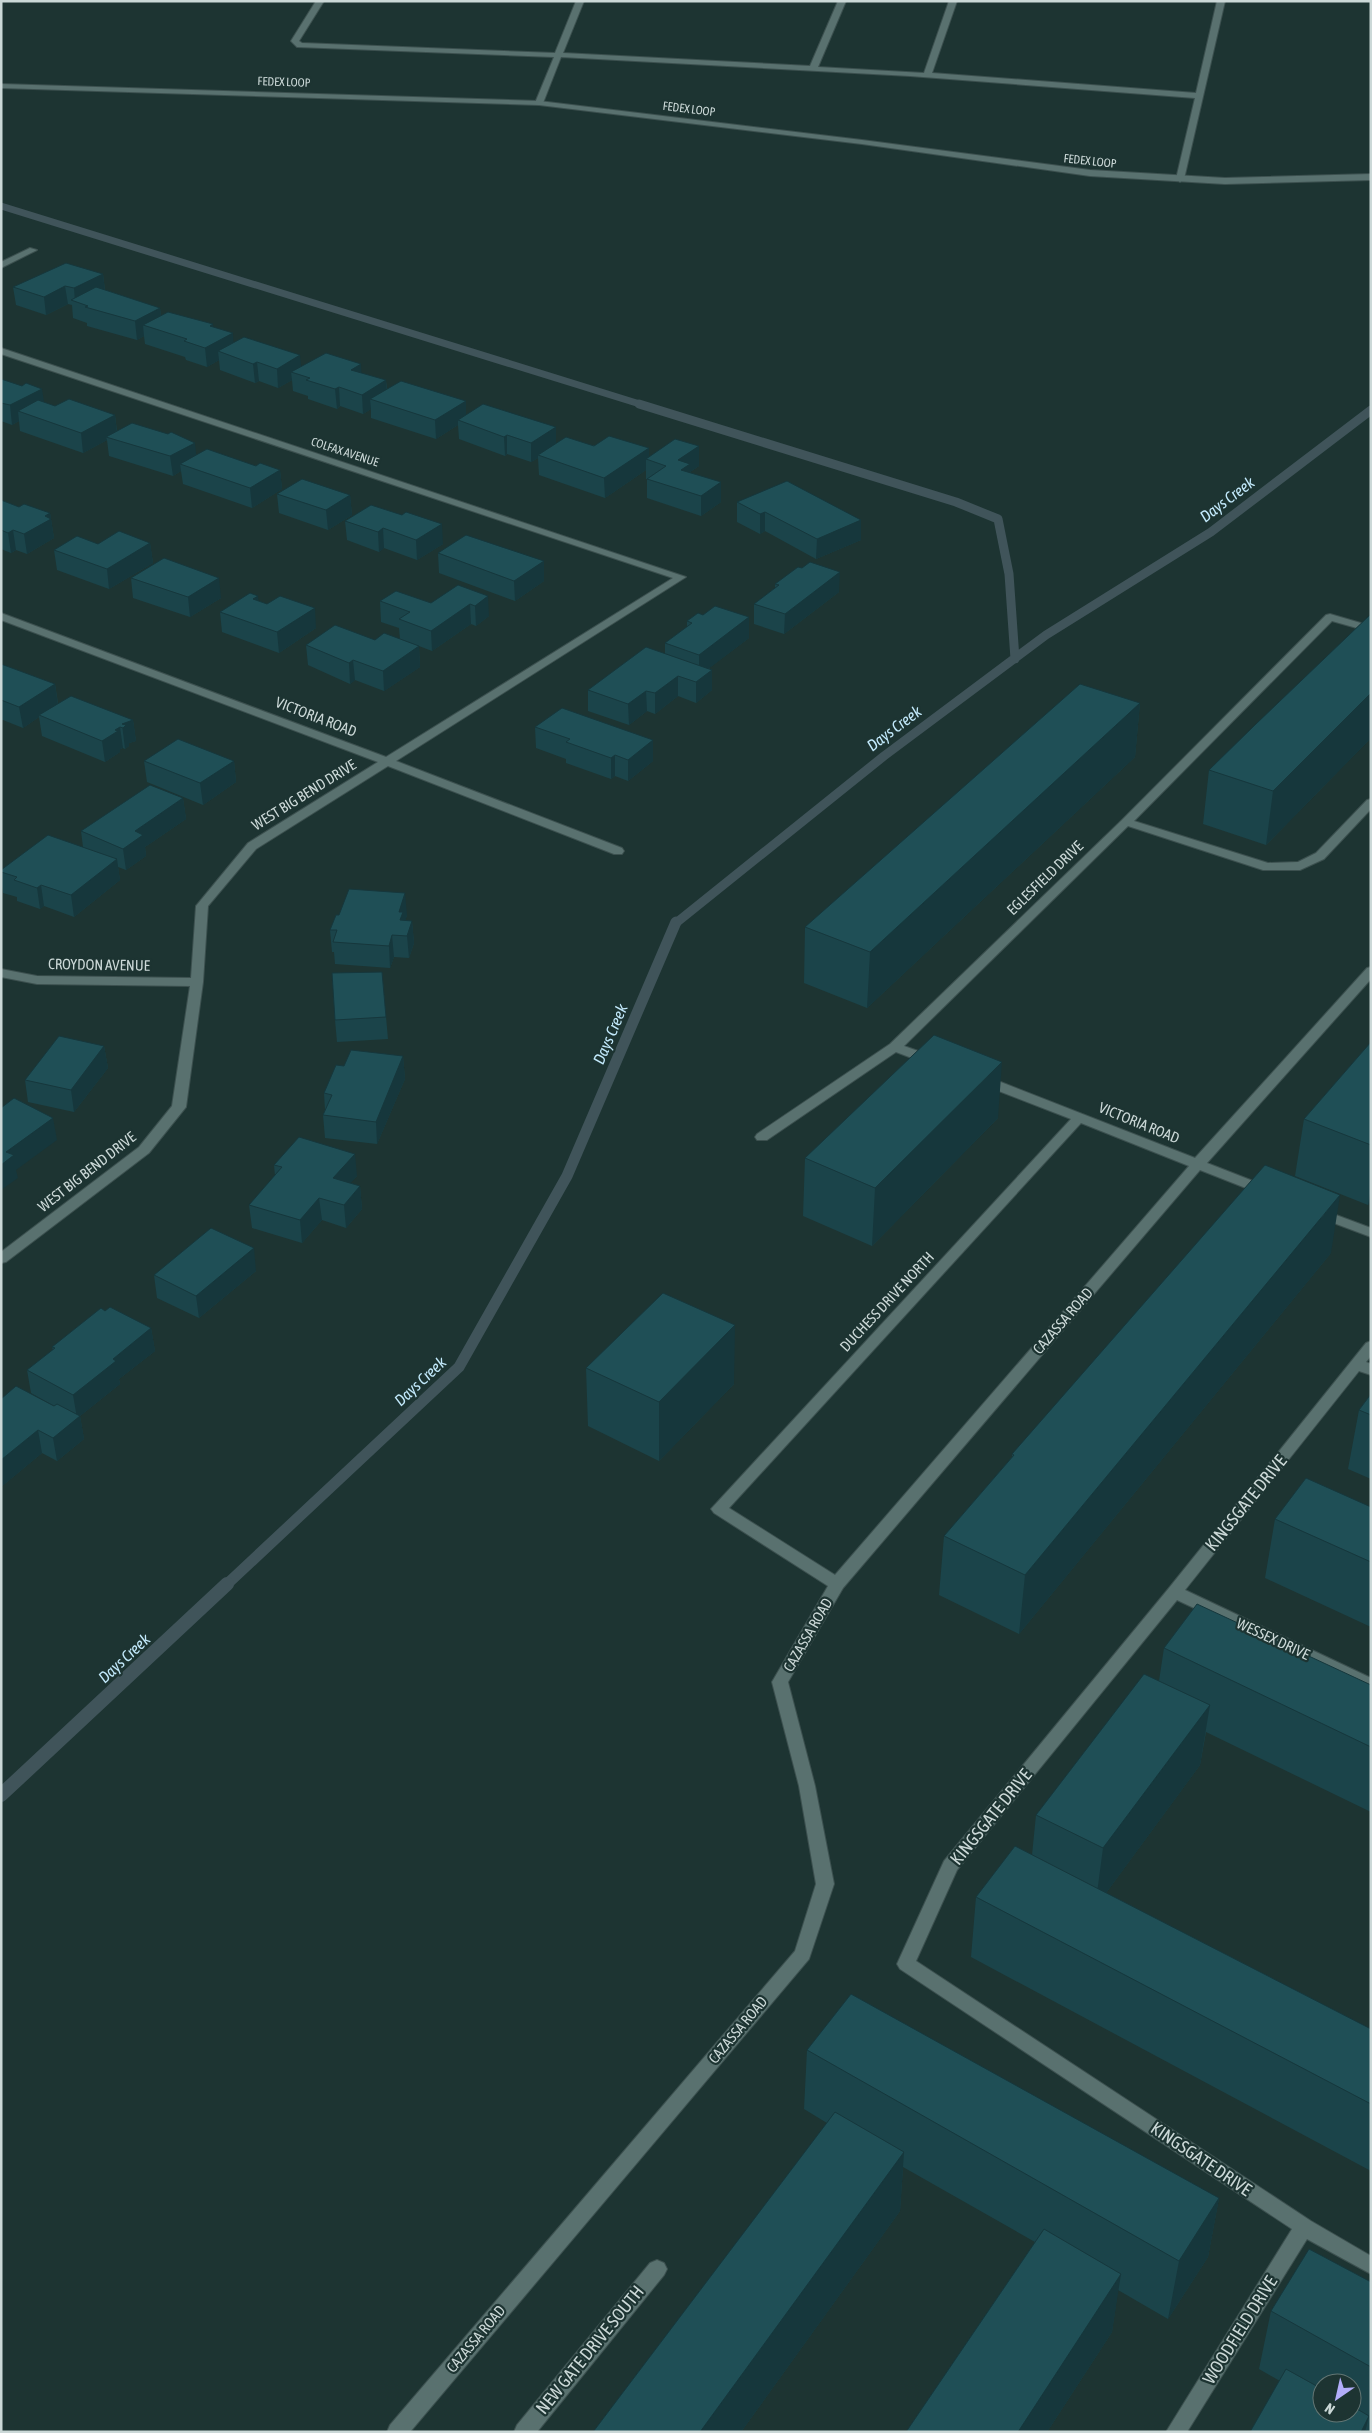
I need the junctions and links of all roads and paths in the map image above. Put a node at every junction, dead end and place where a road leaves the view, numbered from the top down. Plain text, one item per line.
1 (320, 1) edge
2 (580, 1) edge
3 (842, 1) edge
4 (953, 1) edge
5 (1221, 1) edge
6 (558, 55) junction
7 (813, 69) junction
8 (927, 76) junction
9 (1, 86) edge
10 (1200, 96) junction
11 (538, 102) junction
12 (1371, 177) edge
13 (1180, 179) junction
14 (34, 250) dead end
15 (1, 265) edge
16 (1, 351) edge
17 (681, 577) joint
18 (1, 616) edge
19 (1371, 629) edge
20 (389, 762) junction
21 (1371, 802) edge
22 (1126, 822) junction
23 (618, 851) dead end
24 (1371, 971) edge
25 (1, 973) edge
26 (197, 982) junction
27 (895, 1047) junction
28 (941, 1064) edge
29 (969, 1075) edge
30 (1080, 1117) junction
31 (762, 1137) dead end
32 (1198, 1164) junction
33 (1280, 1197) edge
34 (1307, 1208) edge
35 (1371, 1233) edge
36 (1, 1259) edge
37 (1371, 1346) edge
38 (1364, 1367) edge
39 (837, 1584) junction
40 (1174, 1592) junction
41 (1371, 1685) edge
42 (1304, 2227) junction
43 (1371, 2266) edge
44 (657, 2269) dead end
45 (397, 2432) edge
46 (524, 2432) edge
47 (1176, 2432) edge

1 - 6 street
2 - 6 street
3 - 7 street
4 - 8 street
5 - 10 street
6 - 7 street
6 - 11 street
7 - 8 street
8 - 10 street
9 - 11 street, FEDEX LOOP
10 - 13 street
11 - 13 street, FEDEX LOOP
12 - 13 street, FEDEX LOOP
14 - 15 street
16 - 17 street, COLFAX AVENUE
17 - 20 street, WEST BIG BEND DRIVE
18 - 20 street, VICTORIA ROAD
19 - 22 street, EGLESFIELD DRIVE
20 - 23 street, VICTORIA ROAD
20 - 26 street, WEST BIG BEND DRIVE
21 - 22 street
22 - 27 street, EGLESFIELD DRIVE
24 - 32 street, CAZASSA ROAD
25 - 26 street, CROYDON AVENUE
26 - 36 street, WEST BIG BEND DRIVE
27 - 28 street
27 - 31 street, EGLESFIELD DRIVE
29 - 30 street, VICTORIA ROAD
30 - 32 street, VICTORIA ROAD
30 - 39 street, DUCHESS DRIVE NORTH
32 - 33 street, VICTORIA ROAD
32 - 39 street, CAZASSA ROAD
34 - 35 street
37 - 38 street, KINGSGATE DRIVE
38 - 40 street, KINGSGATE DRIVE
39 - 45 street, CAZASSA ROAD
40 - 41 street, WESSEX DRIVE
40 - 42 street, KINGSGATE DRIVE
42 - 43 street, KINGSGATE DRIVE
42 - 47 street, WOODFIELD DRIVE
44 - 46 street, NEW GATE DRIVE SOUTH

